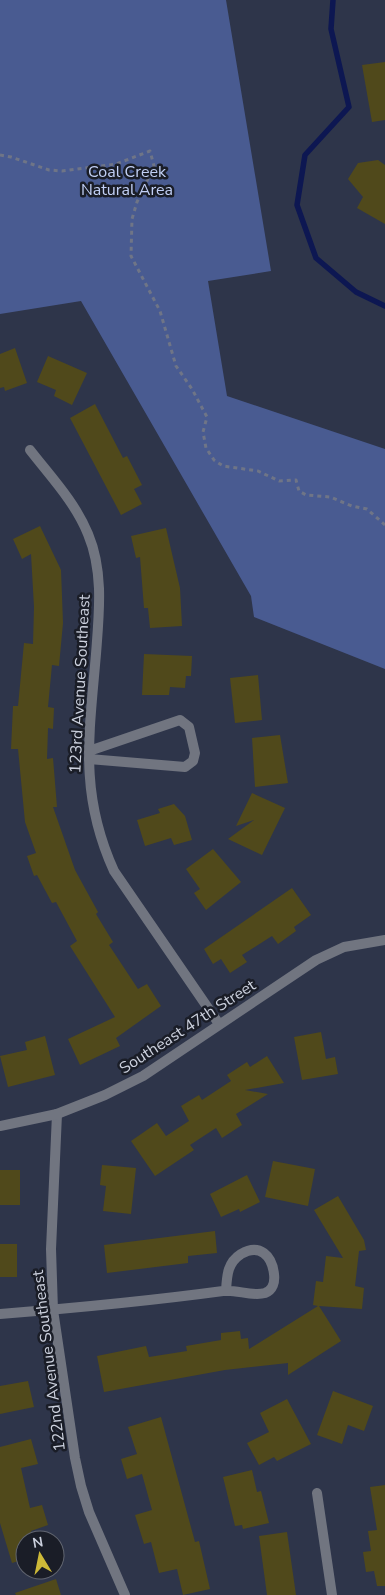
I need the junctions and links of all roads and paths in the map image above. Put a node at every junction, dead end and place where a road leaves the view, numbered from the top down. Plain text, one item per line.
1 (0, 155) edge
2 (30, 450) dead end
3 (385, 525) edge
4 (89, 755) junction
5 (385, 940) edge
6 (219, 1024) junction
7 (56, 1114) junction
8 (0, 1126) edge
9 (226, 1291) junction
10 (53, 1310) junction
11 (0, 1314) edge
12 (317, 1493) dead end
13 (125, 1595) edge
14 (332, 1595) edge

1 - 3 path
2 - 4 street, 123rd Avenue Southeast
4 - 4 street
4 - 6 street, 123rd Avenue Southeast
5 - 6 street, Southeast 47th Street
6 - 7 street, Southeast 47th Street
7 - 8 street, Southeast 47th Street
7 - 10 street, 122nd Avenue Southeast
9 - 9 street
9 - 10 street
10 - 11 street
10 - 13 street, 122nd Avenue Southeast
12 - 14 street

